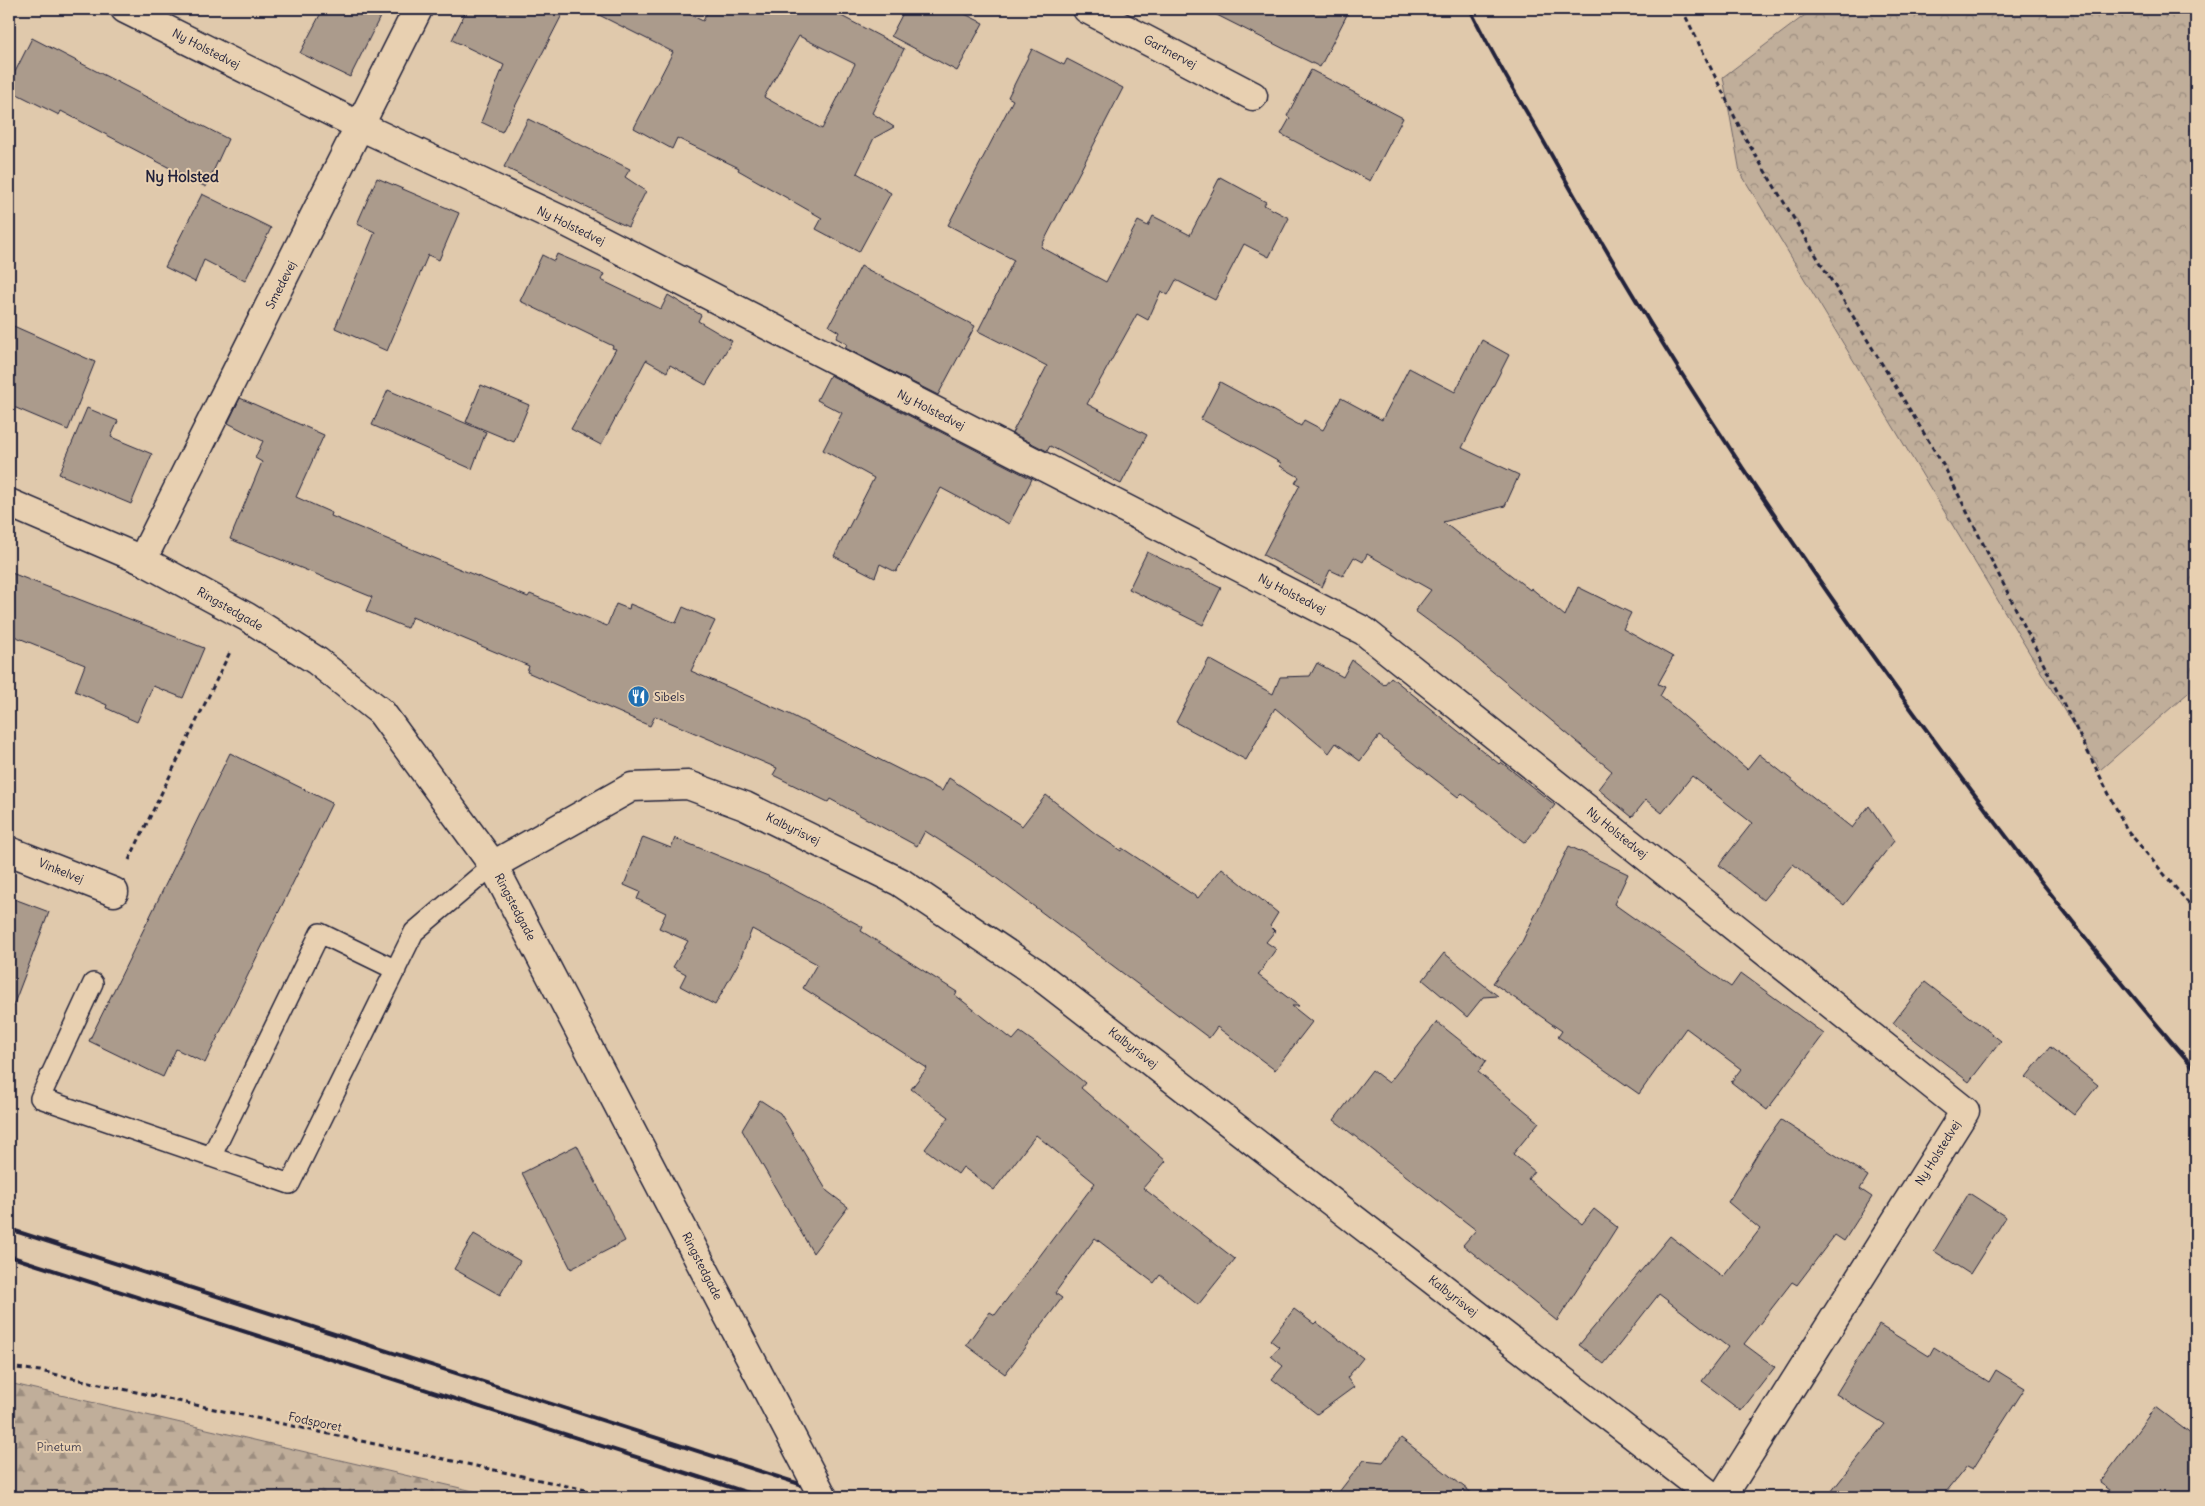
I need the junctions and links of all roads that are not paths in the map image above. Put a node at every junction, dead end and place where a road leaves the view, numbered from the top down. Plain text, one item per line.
1 (125, 9) edge
2 (418, 9) edge
3 (1087, 9) edge
4 (1253, 96) dead end
5 (360, 126) junction
6 (9, 503) edge
7 (142, 560) junction
8 (9, 851) edge
9 (494, 865) junction
10 (114, 892) road end
11 (396, 970) junction
12 (93, 983) dead end
13 (211, 1156) junction
14 (823, 1497) edge
15 (1714, 1497) edge
16 (1722, 1497) edge

1 - 5 street, Ny Holstedvej
2 - 5 street, Smedevej
3 - 4 street, Gartnervej
5 - 7 street, Smedevej
5 - 16 street, Ny Holstedvej
6 - 7 street, Ringstedgade
7 - 9 street, Ringstedgade
8 - 10 street, Vinkelvej
9 - 11 lane
9 - 14 street, Ringstedgade, bridge
9 - 15 street, Kalbyrisvej
11 - 13 lane
11 - 13 lane
12 - 13 lane

